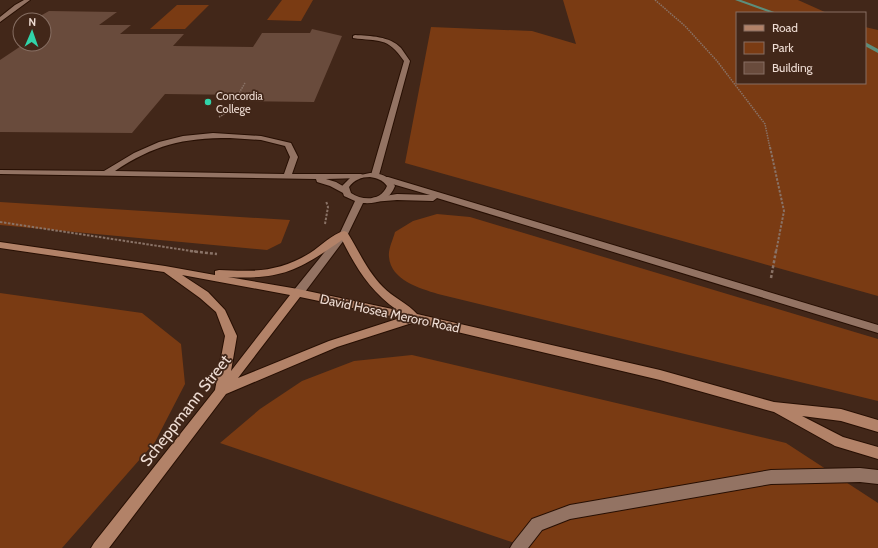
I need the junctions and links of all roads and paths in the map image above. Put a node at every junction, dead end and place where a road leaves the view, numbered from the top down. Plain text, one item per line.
1 (28, 0) edge
2 (655, 0) edge
3 (0, 20) edge
4 (355, 37) dead end
5 (245, 83) dead end
6 (228, 112) dead end
7 (0, 172) edge
8 (107, 173) junction
9 (375, 175) junction
10 (361, 176) junction
11 (287, 177) junction
12 (311, 177) junction
13 (385, 178) junction
14 (345, 191) junction
15 (450, 199) junction
16 (360, 200) junction
17 (375, 200) junction
18 (0, 222) edge
19 (320, 228) dead end
20 (344, 234) junction
21 (0, 245) edge
22 (224, 254) dead end
23 (165, 269) junction
24 (298, 293) junction
25 (767, 296) junction
26 (416, 318) junction
27 (878, 329) edge
28 (221, 392) junction
29 (774, 408) junction
30 (878, 426) edge
31 (878, 453) edge
32 (878, 477) edge
33 (99, 548) edge
34 (518, 548) edge

1 - 3 street
2 - 25 path
4 - 9 street
5 - 6 path
7 - 8 street
8 - 11 street
8 - 11 street
9 - 10 street
9 - 13 street
10 - 12 street
10 - 14 street
11 - 12 street
12 - 14 street
12 - 19 path
13 - 15 street
13 - 17 street
14 - 16 street
15 - 17 street
15 - 25 street
16 - 17 street
16 - 20 street
18 - 22 path
20 - 23 main road
20 - 24 street
20 - 26 main road
21 - 23 main road, David Hosea Meroro Road
23 - 24 main road, David Hosea Meroro Road
23 - 28 main road
24 - 26 main road, David Hosea Meroro Road
24 - 28 main road, Scheppmann Street
25 - 27 street
26 - 28 main road
26 - 29 main road, David Hosea Meroro Road
28 - 33 main road, Scheppmann Street
29 - 30 main road, David Hosea Meroro Road
29 - 31 main road, David Hosea Meroro Road
32 - 34 street

